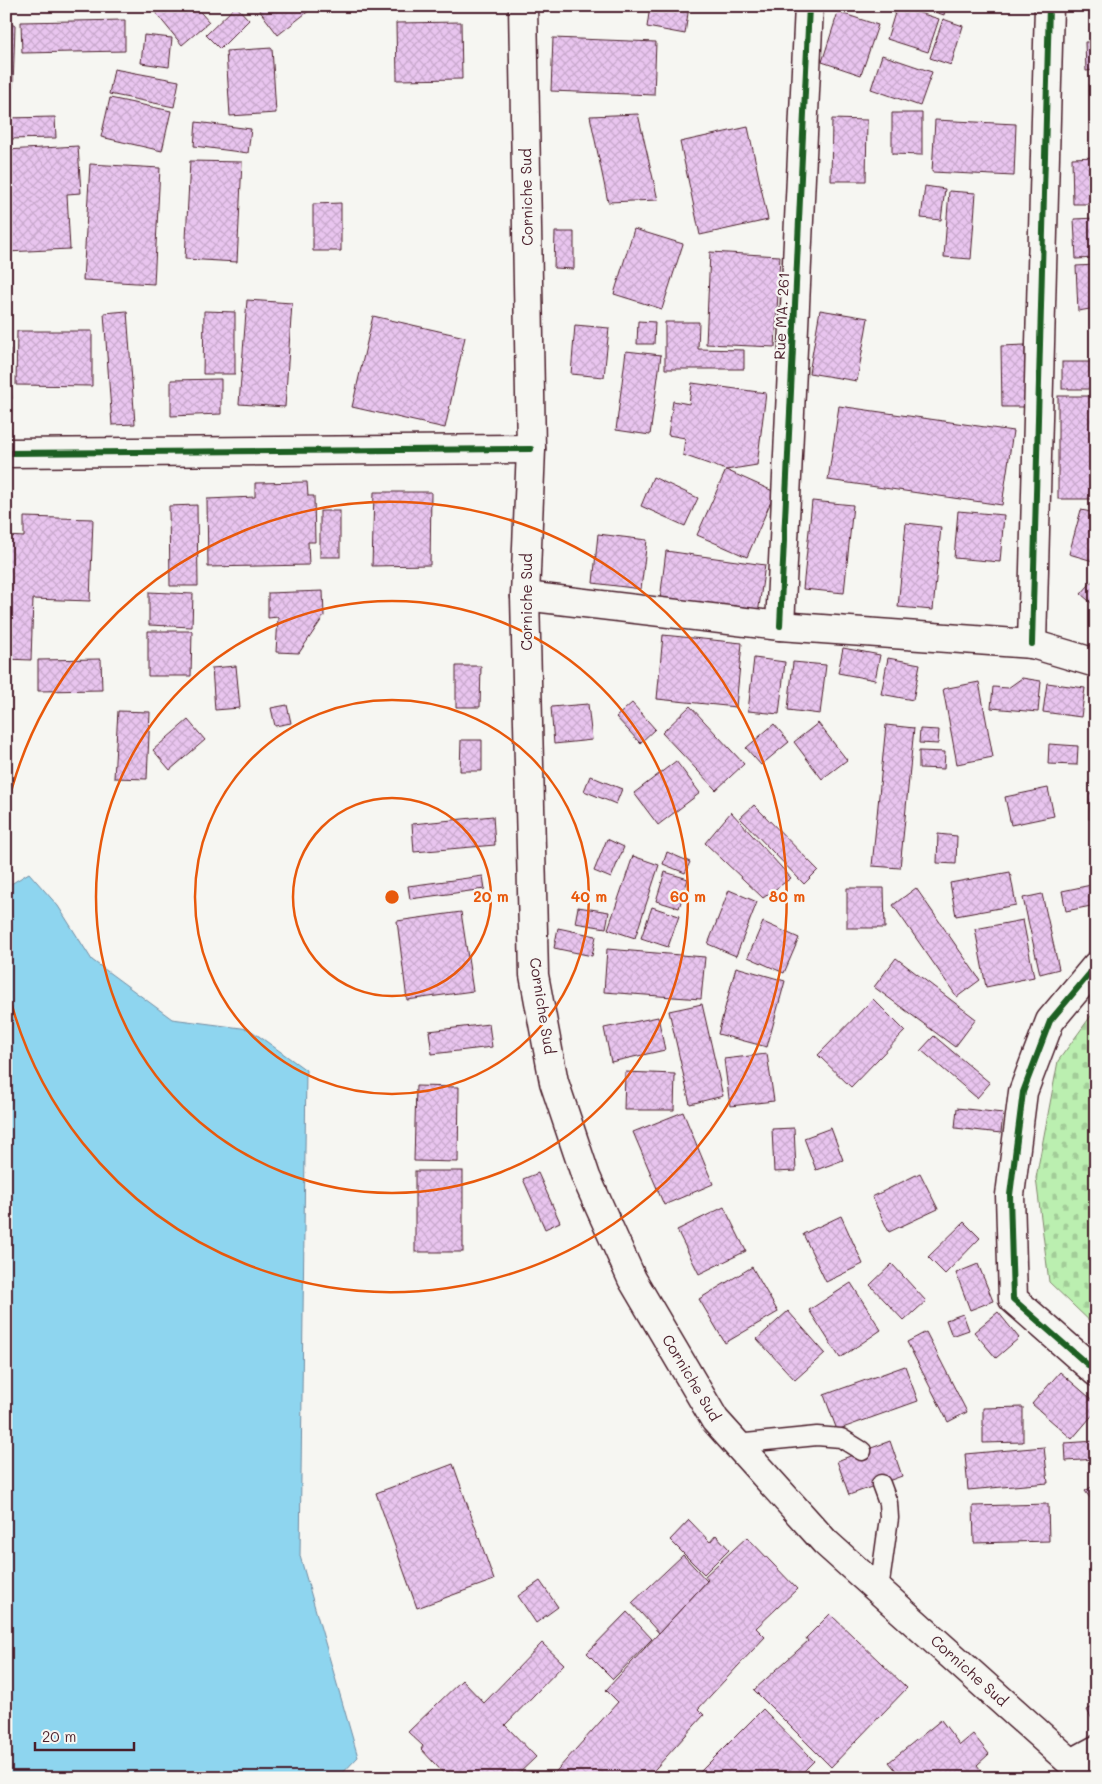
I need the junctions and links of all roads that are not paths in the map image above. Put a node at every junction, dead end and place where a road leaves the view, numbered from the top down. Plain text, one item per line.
1 (523, 6) edge
2 (808, 6) edge
3 (1048, 6) edge
4 (531, 449) junction
5 (6, 453) edge
6 (525, 596) junction
7 (780, 626) junction
8 (1032, 644) junction
9 (1096, 663) edge
10 (1096, 966) edge
11 (1096, 1372) edge
12 (736, 1444) junction
13 (862, 1451) dead end
14 (881, 1484) dead end
15 (879, 1590) junction
16 (1081, 1768) edge

1 - 4 street, Corniche Sud
2 - 7 street, Rue MA. 261
3 - 8 street
4 - 5 street
4 - 6 street, Corniche Sud
6 - 7 street
6 - 12 street, Corniche Sud
7 - 8 street
8 - 9 street
10 - 11 street
12 - 13 lane
12 - 15 street, Corniche Sud
14 - 15 lane
15 - 16 street, Corniche Sud

